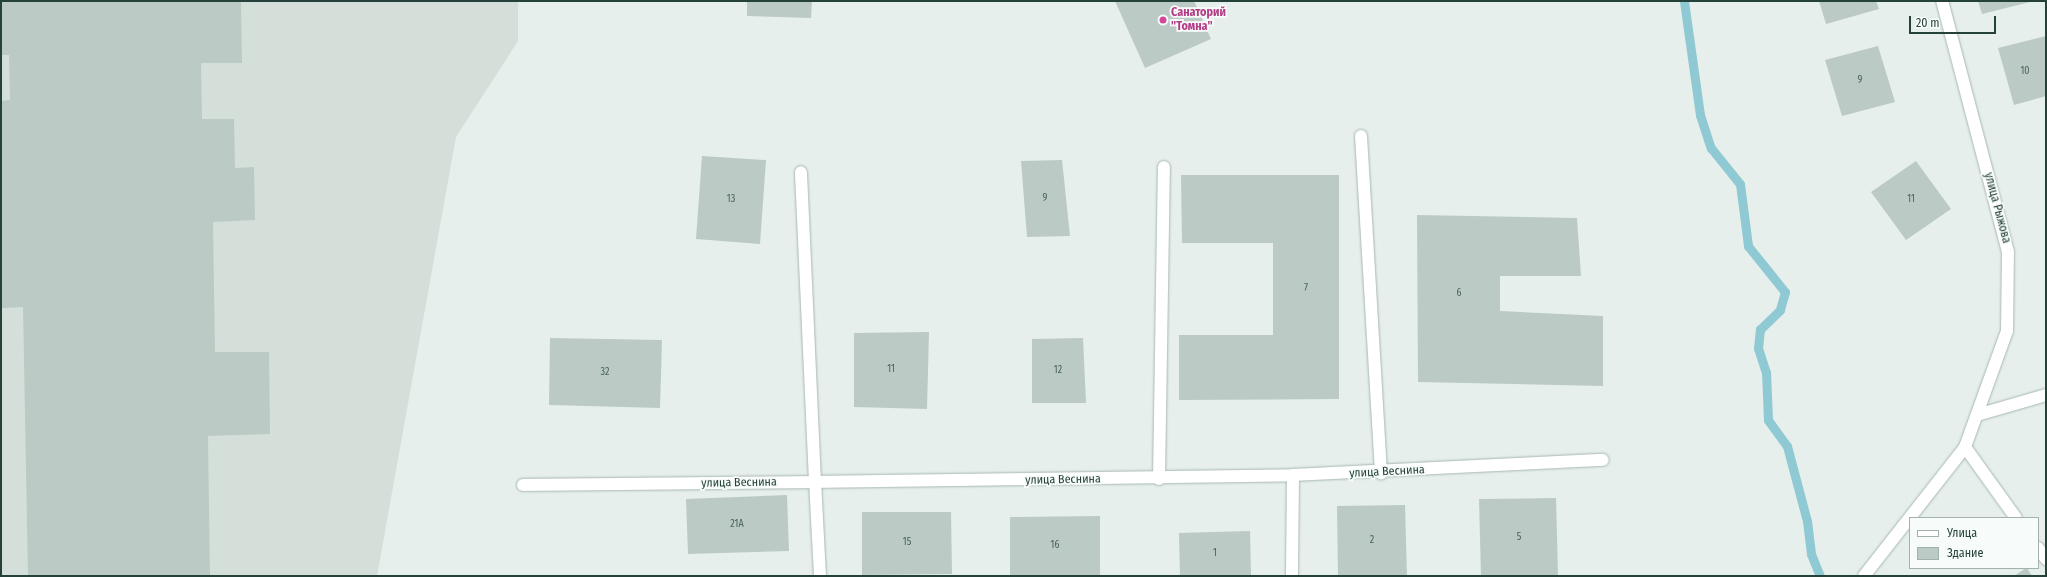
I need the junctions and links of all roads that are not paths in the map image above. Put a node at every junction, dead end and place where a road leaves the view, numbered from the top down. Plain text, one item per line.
1 (1942, 1) edge
2 (1361, 136) dead end
3 (1164, 167) dead end
4 (801, 172) dead end
5 (2046, 395) edge
6 (1977, 415) junction
7 (1965, 447) junction
8 (1603, 460) dead end
9 (1381, 473) junction
10 (1293, 475) junction
11 (1159, 479) junction
12 (815, 482) junction
13 (522, 486) dead end
14 (1910, 517) edge
15 (2015, 517) edge
16 (1909, 519) edge
17 (2039, 549) edge
18 (2046, 559) edge
19 (820, 576) edge
20 (1292, 576) edge
21 (1864, 576) edge

1 - 6 street, улица Рыжова
2 - 9 street
3 - 11 street
4 - 12 street
5 - 6 street
6 - 7 street, улица Рыжова
7 - 14 street, улица Рыжова
7 - 15 street
8 - 9 street, улица Веснина
9 - 10 street, улица Веснина
10 - 11 street, улица Веснина
10 - 20 street
11 - 12 street, улица Веснина
12 - 13 street, улица Веснина
12 - 19 street
16 - 21 street, улица Рыжова
17 - 18 street

